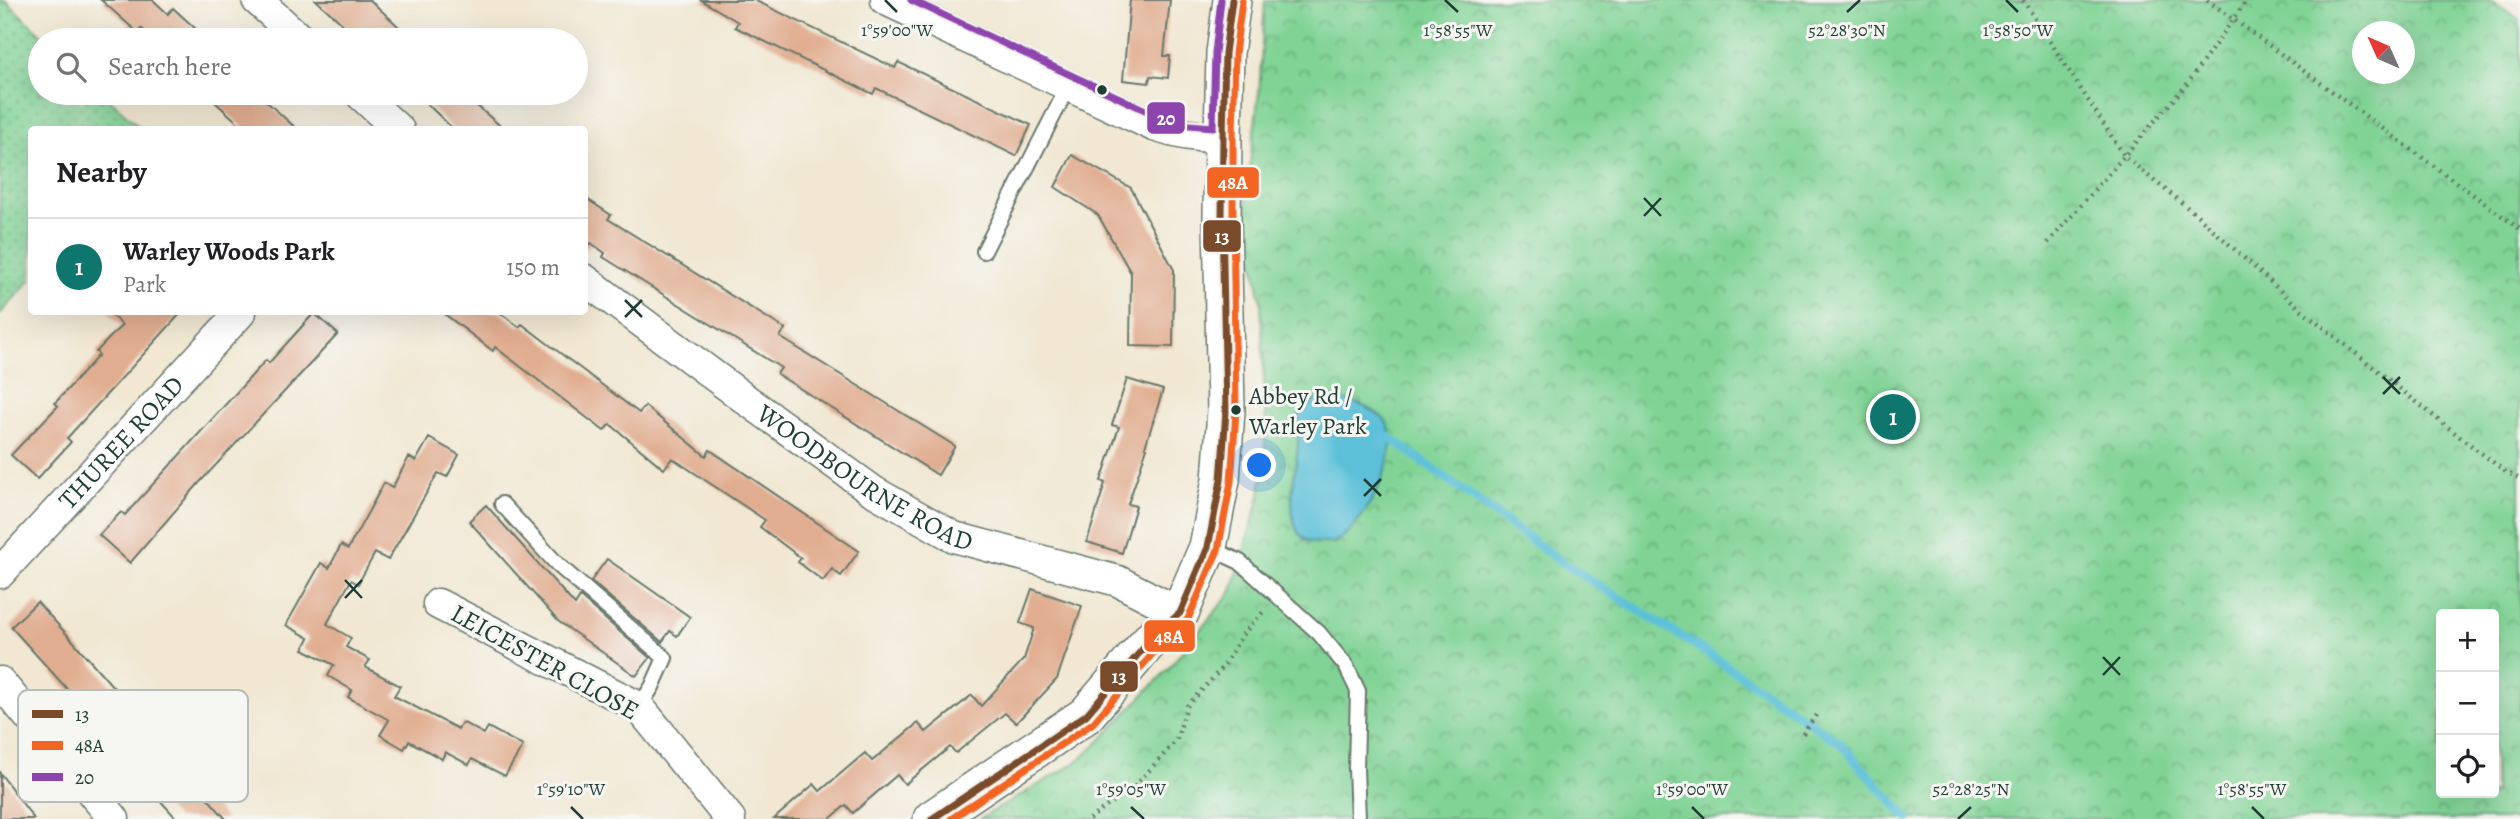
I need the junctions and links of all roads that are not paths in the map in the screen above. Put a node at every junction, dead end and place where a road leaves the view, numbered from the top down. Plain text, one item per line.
1 (257, 0) edge
2 (887, 0) edge
3 (1232, 0) edge
4 (916, 7) edge
5 (288, 28) edge
6 (1069, 85) junction
7 (372, 105) edge
8 (395, 126) edge
9 (1223, 137) junction
10 (984, 251) dead end
11 (588, 282) edge
12 (238, 315) edge
13 (502, 504) dead end
14 (1208, 547) junction
15 (0, 573) edge
16 (438, 604) dead end
17 (1180, 612) junction
18 (0, 682) edge
19 (18, 704) edge
20 (639, 707) junction
21 (100, 802) edge
22 (114, 819) edge
23 (730, 819) edge
24 (932, 819) edge
25 (1358, 819) edge

1 - 5 street
2 - 4 street
3 - 9 street
4 - 6 street
6 - 9 street
6 - 10 lane
7 - 8 street
9 - 14 street
11 - 17 street, WOODBOURNE ROAD
12 - 15 street, THUREE ROAD
13 - 20 lane
14 - 17 street
14 - 25 lane
16 - 20 street, LEICESTER CLOSE
17 - 24 street
18 - 19 street
20 - 23 street, LEICESTER CLOSE
21 - 22 street

